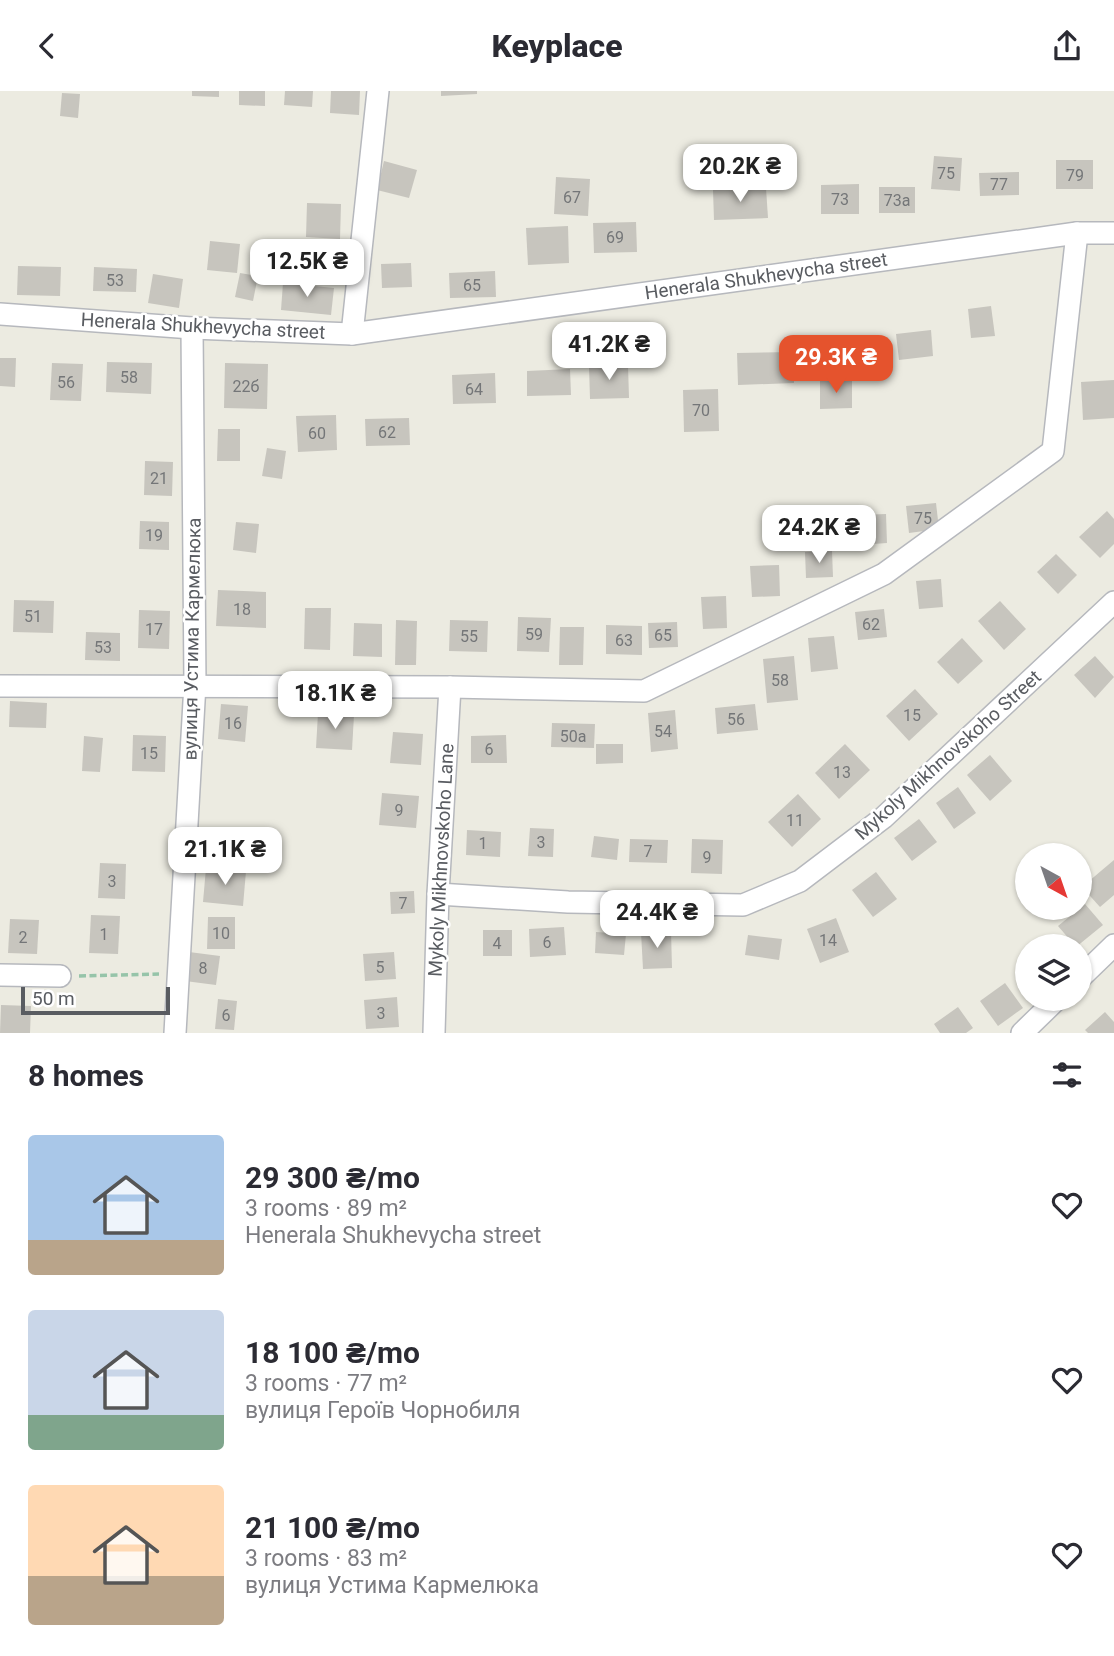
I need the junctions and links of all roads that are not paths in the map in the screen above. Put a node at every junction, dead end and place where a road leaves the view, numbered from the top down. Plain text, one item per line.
1 (378, 91) edge
2 (1077, 233) junction
3 (1114, 233) edge
4 (0, 314) edge
5 (192, 328) junction
6 (352, 334) junction
7 (1114, 602) edge
8 (195, 684) junction
9 (0, 686) edge
10 (450, 687) junction
11 (438, 894) junction
12 (1114, 945) edge
13 (1092, 966) edge
14 (0, 975) edge
15 (60, 976) road end
16 (1045, 1011) edge
17 (175, 1033) edge
18 (434, 1033) edge
19 (1022, 1033) edge

1 - 6 street
2 - 3 street, Henerala Shukhevycha street
2 - 6 street, Henerala Shukhevycha street
2 - 10 street
4 - 5 street, Henerala Shukhevycha street
5 - 6 street, Henerala Shukhevycha street
5 - 8 street, вулиця Устима Кармелюка
7 - 11 street, Mykoly Mikhnovskoho Street
8 - 9 street
8 - 10 street
8 - 17 street, вулиця Устима Кармелюка
10 - 11 street, Mykoly Mikhnovskoho Lane
11 - 18 street, Mykoly Mikhnovskoho Lane
12 - 13 street
14 - 15 street
16 - 19 street

